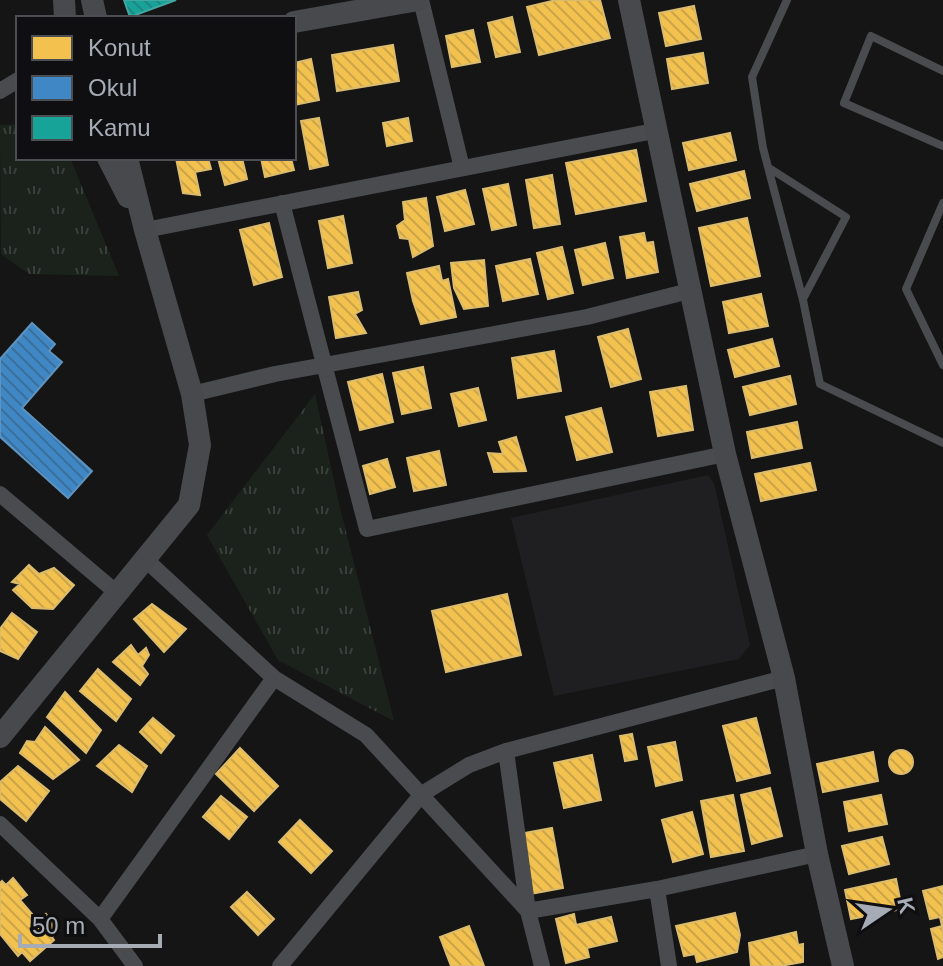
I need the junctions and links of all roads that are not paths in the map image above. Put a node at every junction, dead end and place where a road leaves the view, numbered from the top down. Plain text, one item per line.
1 (420, 0) edge
2 (629, 0) edge
3 (787, 0) edge
4 (296, 22) edge
5 (943, 71) edge
6 (654, 131) junction
7 (943, 146) edge
8 (109, 160) edge
9 (128, 160) edge
10 (462, 168) junction
11 (769, 168) junction
12 (282, 203) junction
13 (943, 203) edge
14 (145, 230) junction
15 (689, 291) junction
16 (803, 300) junction
17 (325, 364) junction
18 (943, 365) edge
19 (192, 394) junction
20 (943, 443) edge
21 (725, 454) junction
22 (1, 497) edge
23 (145, 559) junction
24 (117, 593) junction
25 (274, 678) junction
26 (784, 678) junction
27 (0, 737) edge
28 (506, 751) junction
29 (422, 794) junction
30 (0, 824) edge
31 (817, 854) junction
32 (657, 889) junction
33 (528, 911) junction
34 (100, 919) junction
35 (135, 966) edge
36 (280, 966) edge
37 (542, 966) edge
38 (669, 966) edge
39 (843, 966) edge

1 - 4 street
1 - 10 street
2 - 6 street
3 - 11 lane
5 - 7 lane
6 - 10 street
6 - 15 street
8 - 14 street
9 - 14 street
10 - 12 street
11 - 16 lane
11 - 16 lane
12 - 14 street
12 - 17 street
13 - 18 lane
14 - 19 street
15 - 17 street
15 - 21 street
16 - 20 lane
17 - 19 street
17 - 21 street
19 - 23 street
21 - 26 street
22 - 24 street
23 - 24 street
23 - 25 street
24 - 27 street
25 - 29 street
25 - 34 street
26 - 28 street
26 - 31 street
28 - 29 street
28 - 33 street
29 - 33 street
29 - 36 street
30 - 34 street
31 - 32 street
31 - 39 street
32 - 33 street
32 - 38 street
33 - 37 street
34 - 35 street

